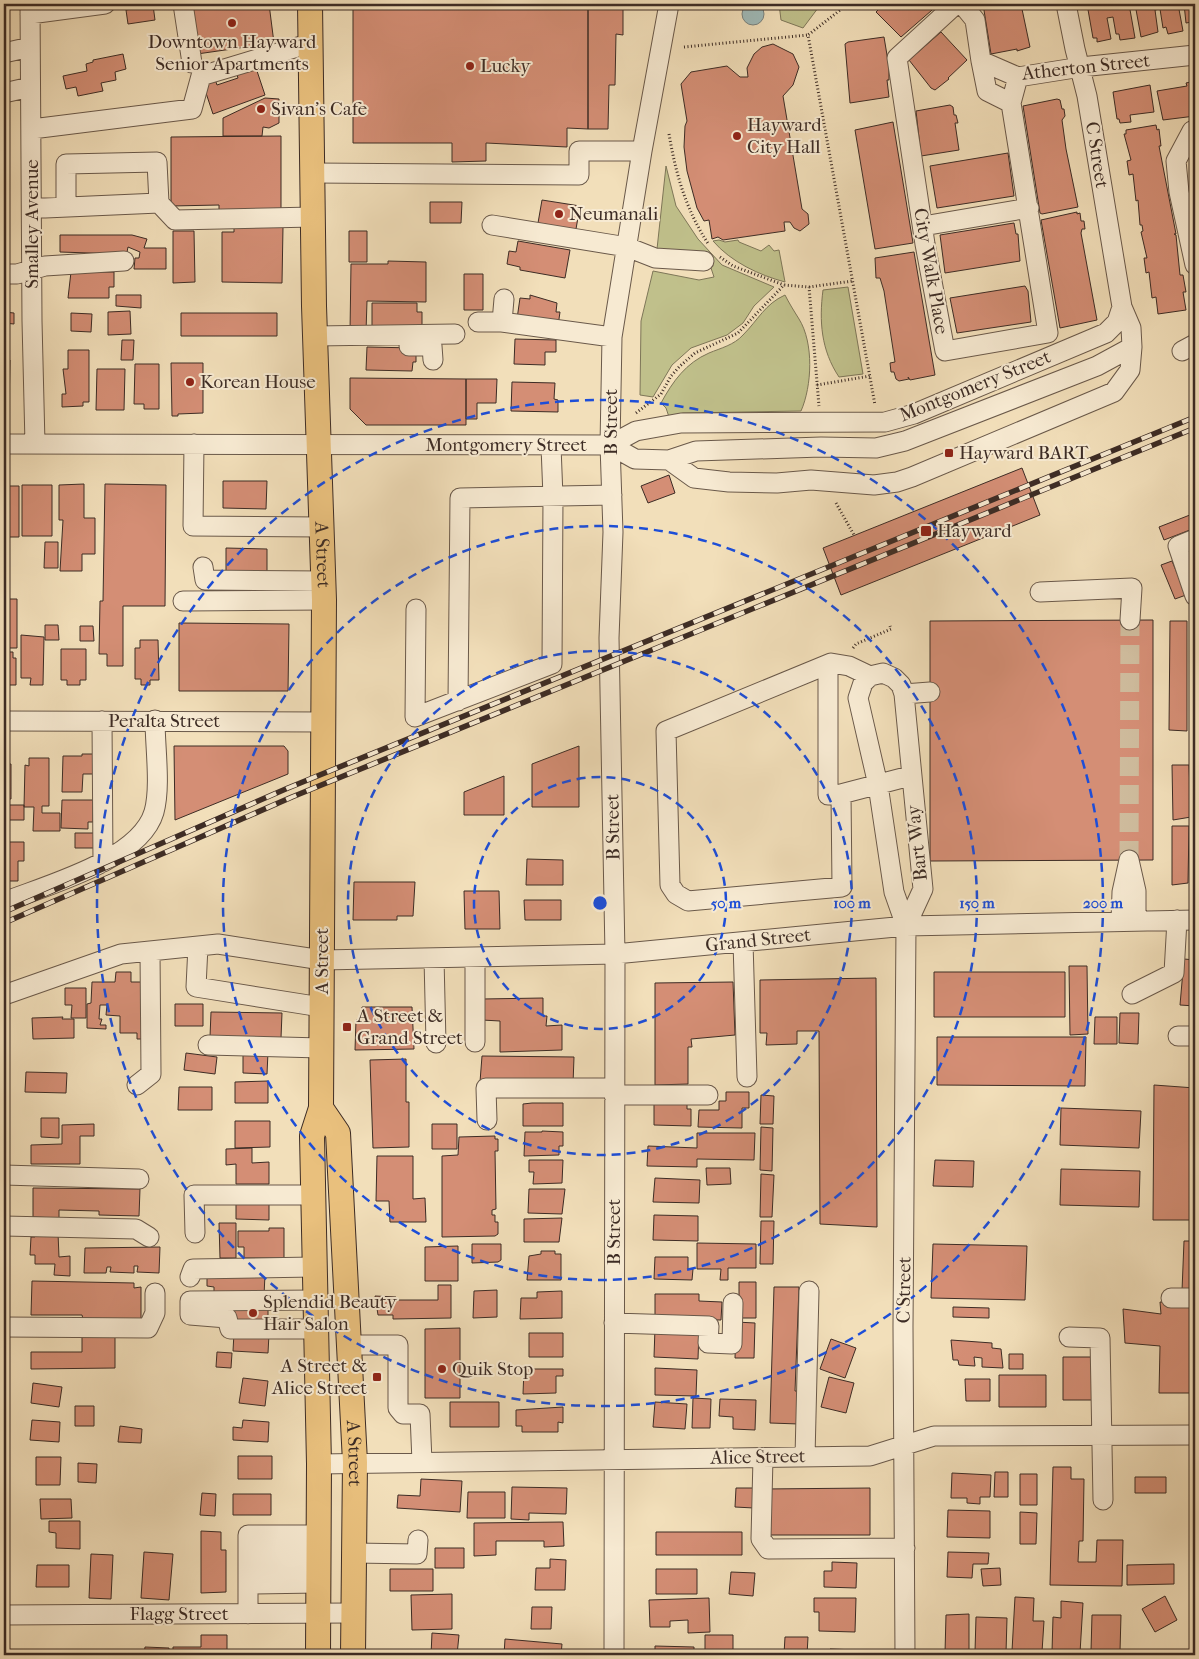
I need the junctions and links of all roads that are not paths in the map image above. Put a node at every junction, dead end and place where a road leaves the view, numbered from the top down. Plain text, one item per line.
1 (105, 4) edge
2 (183, 4) edge
3 (310, 4) edge
4 (669, 4) edge
5 (956, 4) edge
6 (962, 4) edge
7 (1066, 4) edge
8 (30, 9) edge
9 (311, 43) junction
10 (30, 47) junction
11 (4, 53) edge
12 (1195, 55) edge
13 (981, 61) junction
14 (192, 63) dead end
15 (1081, 67) junction
16 (1018, 77) junction
17 (30, 87) junction
18 (4, 93) edge
19 (1011, 103) junction
20 (32, 129) junction
21 (1195, 131) edge
22 (642, 152) junction
23 (314, 173) junction
24 (159, 203) junction
25 (66, 207) junction
26 (32, 208) junction
27 (1029, 208) junction
28 (314, 217) junction
29 (492, 225) dead end
30 (922, 226) junction
31 (627, 247) junction
32 (712, 256) road end
33 (124, 262) dead end
34 (1195, 265) edge
35 (33, 268) junction
36 (4, 274) edge
37 (504, 299) dead end
38 (1122, 307) junction
39 (478, 322) dead end
40 (502, 322) junction
41 (455, 334) dead end
42 (612, 336) junction
43 (315, 341) junction
44 (1132, 347) junction
45 (433, 360) dead end
46 (4, 444) edge
47 (35, 444) junction
48 (194, 444) junction
49 (318, 444) junction
50 (610, 445) junction
51 (551, 446) junction
52 (669, 460) junction
53 (612, 495) junction
54 (553, 497) junction
55 (321, 527) junction
56 (1195, 539) edge
57 (203, 567) dead end
58 (323, 591) junction
59 (1040, 592) dead end
60 (1195, 596) edge
61 (183, 601) dead end
62 (416, 609) dead end
63 (1130, 620) tunnel mouth
64 (828, 665) junction
65 (870, 676) junction
66 (930, 692) dead end
67 (904, 694) junction
68 (458, 701) junction
69 (154, 720) junction
70 (4, 721) edge
71 (102, 721) junction
72 (324, 722) junction
73 (910, 776) junction
74 (878, 785) junction
75 (841, 794) junction
76 (103, 862) junction
77 (4, 902) edge
78 (1186, 920) edge
79 (906, 926) junction
80 (743, 942) junction
81 (198, 946) junction
82 (150, 951) junction
83 (614, 954) junction
84 (475, 957) junction
85 (434, 958) junction
86 (322, 960) junction
87 (1132, 994) dead end
88 (4, 995) edge
89 (321, 1007) junction
90 (475, 1042) dead end
91 (436, 1043) dead end
92 (208, 1045) dead end
93 (321, 1048) junction
94 (747, 1077) dead end
95 (137, 1085) dead end
96 (614, 1091) junction
97 (708, 1095) dead end
98 (321, 1108) junction
99 (487, 1120) dead end
100 (4, 1175) edge
101 (139, 1178) dead end
102 (313, 1195) junction
103 (4, 1226) edge
104 (195, 1233) dead end
105 (149, 1237) dead end
106 (314, 1267) junction
107 (190, 1277) dead end
108 (809, 1291) dead end
109 (155, 1293) dead end
110 (1171, 1298) dead end
111 (1195, 1298) edge
112 (315, 1300) junction
113 (734, 1303) dead end
114 (614, 1323) junction
115 (4, 1327) edge
116 (316, 1329) junction
117 (1069, 1337) dead end
118 (350, 1346) junction
119 (1102, 1436) junction
120 (1195, 1436) edge
121 (905, 1447) junction
122 (805, 1457) junction
123 (763, 1458) junction
124 (613, 1459) junction
125 (355, 1462) junction
126 (422, 1462) junction
127 (319, 1464) junction
128 (1103, 1500) dead end
129 (418, 1540) dead end
130 (905, 1548) junction
131 (354, 1553) junction
132 (286, 1558) junction
133 (318, 1558) junction
134 (248, 1566) junction
135 (353, 1613) junction
136 (248, 1614) junction
137 (318, 1614) junction
138 (4, 1615) edge
139 (318, 1655) edge
140 (353, 1655) edge
141 (614, 1655) edge
142 (905, 1655) edge

1 - 8 street
2 - 14 street
3 - 9 main road, A Street
4 - 22 street, B Street
5 - 30 street, City Walk Place
6 - 13 street
7 - 15 street, C Street
8 - 10 street, Smalley Avenue
9 - 20 street
9 - 23 main road, A Street
10 - 11 street
10 - 17 street, Smalley Avenue
12 - 15 street, Atherton Street
13 - 16 street, Atherton Street
13 - 19 street
15 - 16 street, Atherton Street
15 - 38 street, C Street
16 - 19 street, City Walk Place
17 - 18 street
17 - 20 street, Smalley Avenue
19 - 27 street, City Walk Place
20 - 26 street, Smalley Avenue
21 - 34 street
22 - 23 street
22 - 31 street, B Street
23 - 28 main road, A Street
24 - 25 street
24 - 25 street
24 - 28 street
25 - 26 street
26 - 35 street, Smalley Avenue
27 - 30 street
27 - 30 street, City Walk Place
28 - 43 main road, A Street
29 - 31 street
31 - 32 street
31 - 42 street, B Street
33 - 35 street
35 - 36 street
35 - 47 street, Smalley Avenue
37 - 40 street
38 - 44 street, C Street
38 - 50 street, Montgomery Street
39 - 40 street
40 - 42 street
41 - 43 street
42 - 50 street, B Street
43 - 45 street
43 - 49 main road, A Street
44 - 52 street
44 - 52 street, C Street
46 - 47 street, Montgomery Street
47 - 48 street, Montgomery Street
48 - 49 street, Montgomery Street
48 - 55 street
49 - 51 street, Montgomery Street
49 - 55 main road, A Street
50 - 51 street, Montgomery Street
50 - 52 street
50 - 53 street, B Street
51 - 54 street
53 - 54 street
53 - 83 street, B Street
54 - 68 street
54 - 68 street
55 - 58 main road, A Street
56 - 60 street
57 - 58 street
58 - 61 street
58 - 72 main road, A Street
59 - 63 street
62 - 68 street
64 - 65 street
64 - 75 street
64 - 75 street
65 - 67 street
65 - 74 street, Bart Way
66 - 67 street
67 - 73 street, Bart Way
69 - 71 street, Peralta Street
69 - 72 street, Peralta Street
69 - 76 street
70 - 71 street, Peralta Street
71 - 76 street
72 - 86 main road, A Street
73 - 74 street
73 - 79 street, Bart Way
74 - 75 street
74 - 79 street, Bart Way
76 - 77 street
78 - 79 street, Grand Street
78 - 87 street
79 - 80 street, Grand Street
79 - 121 street, C Street
80 - 83 street, Grand Street
80 - 94 street
81 - 82 street, Grand Street
81 - 86 street, Grand Street
81 - 89 street
82 - 88 street, Grand Street
82 - 95 street
83 - 84 street, Grand Street
83 - 96 street, B Street
84 - 85 street, Grand Street
84 - 90 street
85 - 86 street, Grand Street
85 - 91 street
86 - 89 main road, A Street
89 - 93 main road, A Street
92 - 93 street
93 - 98 main road, A Street
96 - 97 street
96 - 99 street
96 - 114 street, B Street
98 - 102 main road, A Street
98 - 118 main road, A Street
100 - 101 street
102 - 104 street
102 - 106 main road, A Street
103 - 105 street
106 - 107 street
106 - 112 main road, A Street
108 - 122 street
109 - 115 street
110 - 111 street
112 - 116 main road, A Street
112 - 116 street
113 - 114 street
114 - 124 street, B Street
116 - 127 main road, A Street
117 - 119 street
118 - 125 main road, A Street
118 - 126 street
119 - 120 street, Alice Street
119 - 121 street, Alice Street
119 - 128 street
121 - 122 street, Alice Street
121 - 130 street, C Street
122 - 123 street, Alice Street
123 - 124 street, Alice Street
123 - 130 street
124 - 126 street, Alice Street
124 - 141 street, B Street
125 - 126 street, Alice Street
125 - 127 street, Alice Street
125 - 131 main road, A Street
127 - 133 main road, A Street
129 - 131 street
130 - 142 street, C Street
131 - 135 main road, A Street
132 - 133 street
132 - 133 street
132 - 134 street
132 - 134 street
133 - 137 main road, A Street
134 - 136 street
135 - 137 street, Flagg Street
135 - 140 main road, A Street
136 - 137 street, Flagg Street
136 - 138 street, Flagg Street
137 - 139 main road, A Street

